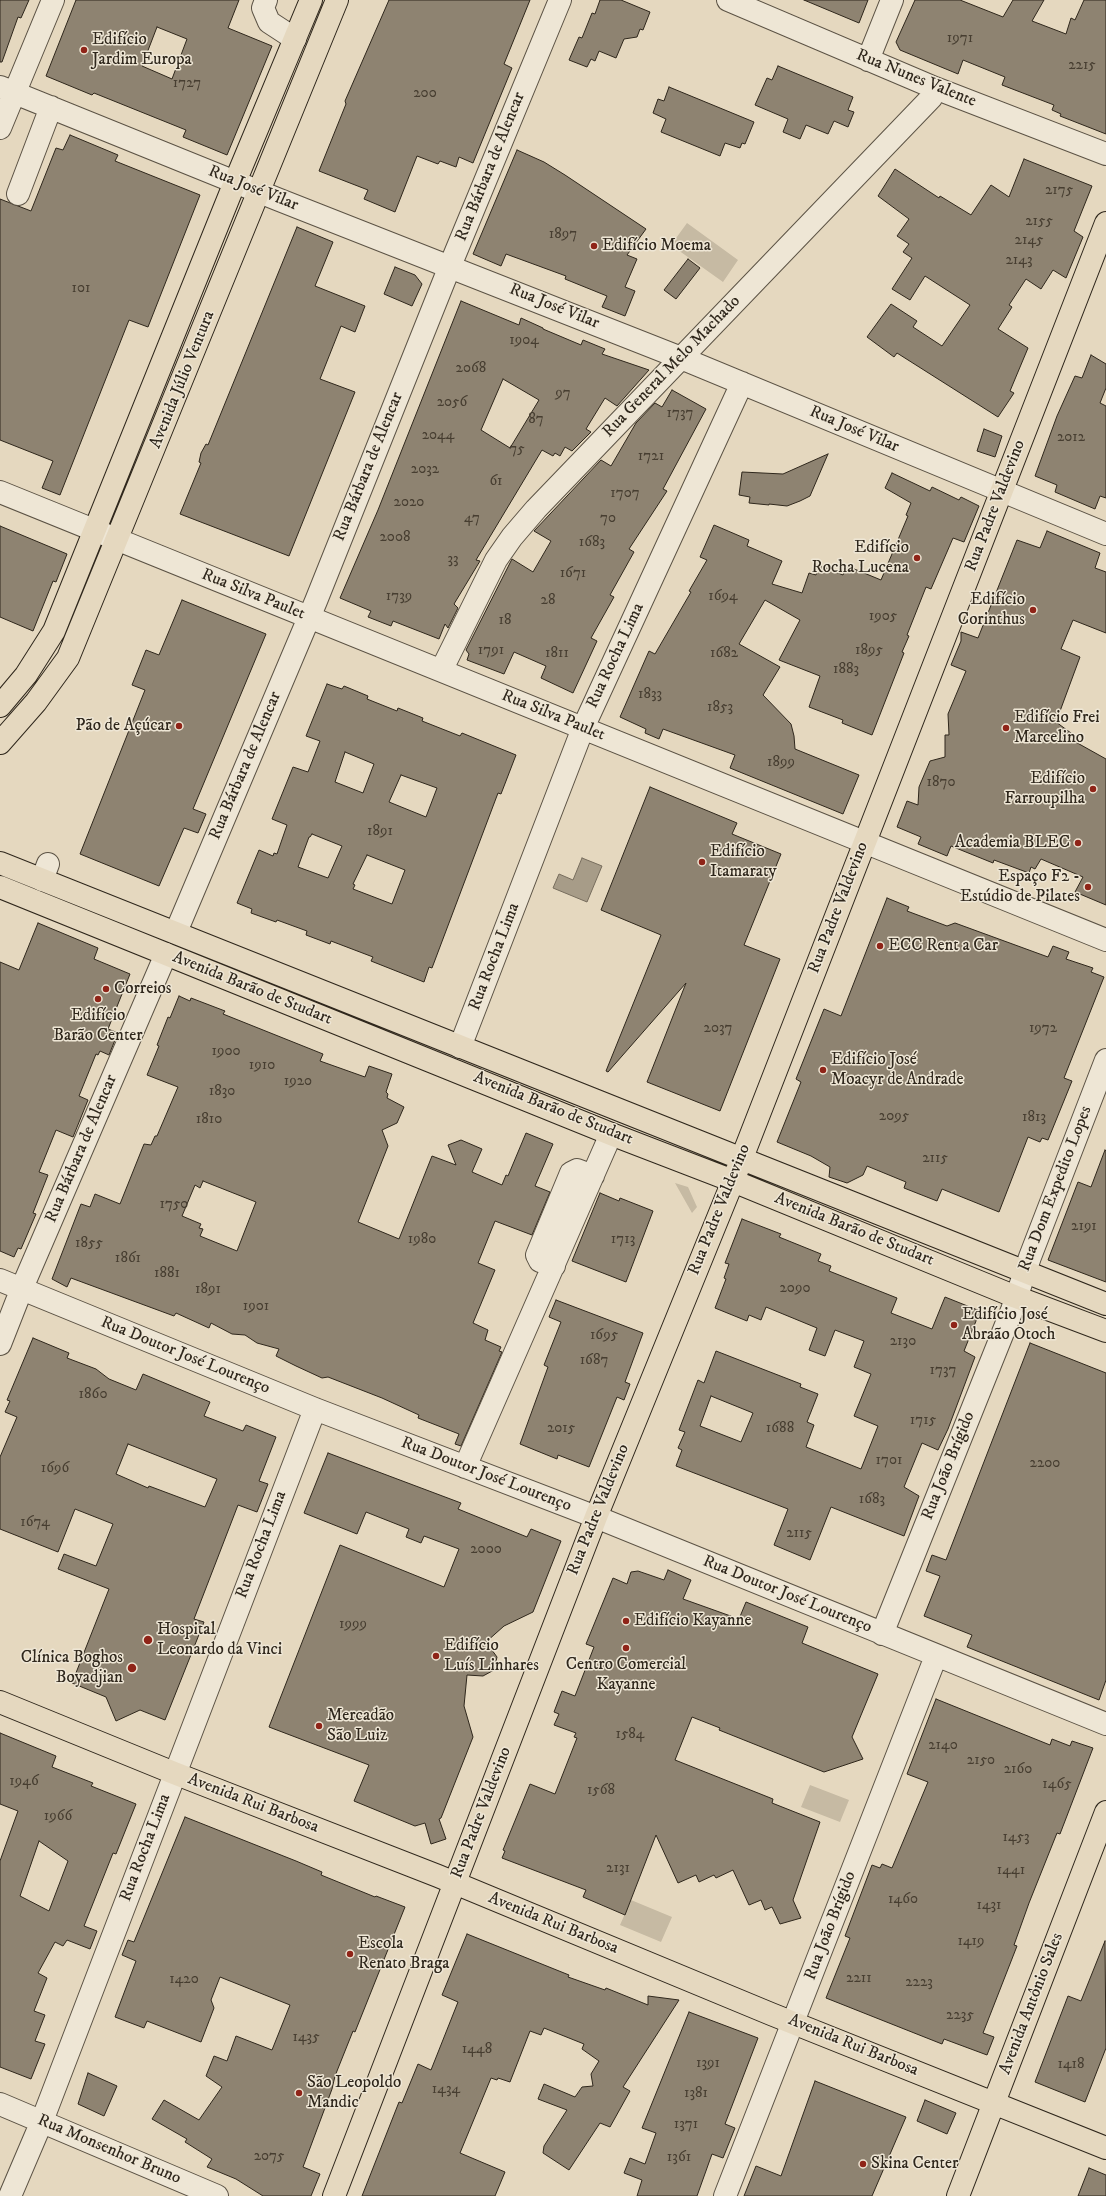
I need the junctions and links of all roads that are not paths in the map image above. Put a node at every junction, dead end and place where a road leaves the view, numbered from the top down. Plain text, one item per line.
1 (53, 0) edge
2 (266, 0) edge
3 (311, 0) edge
4 (337, 0) edge
5 (560, 0) edge
6 (728, 0) edge
7 (892, 0) edge
8 (294, 39) junction
9 (868, 60) junction
10 (935, 88) junction
11 (7, 90) edge
12 (51, 107) junction
13 (0, 128) edge
14 (1106, 154) edge
15 (235, 182) junction
16 (259, 191) junction
17 (18, 194) dead end
18 (1106, 223) edge
19 (450, 266) junction
20 (681, 358) junction
21 (742, 383) junction
22 (0, 492) edge
23 (1002, 492) junction
24 (95, 531) junction
25 (1106, 534) edge
26 (118, 541) junction
27 (309, 617) junction
28 (442, 670) junction
29 (0, 706) edge
30 (583, 728) junction
31 (0, 743) edge
32 (865, 841) junction
33 (0, 863) edge
34 (0, 887) edge
35 (176, 932) junction
36 (1106, 940) edge
37 (166, 954) junction
38 (460, 1047) junction
39 (1106, 1060) edge
40 (611, 1134) junction
41 (741, 1159) junction
42 (733, 1181) junction
43 (1024, 1273) junction
44 (0, 1280) edge
45 (22, 1288) junction
46 (1016, 1297) junction
47 (1106, 1304) edge
48 (1106, 1331) edge
49 (0, 1344) edge
50 (315, 1409) junction
51 (465, 1467) junction
52 (596, 1517) junction
53 (882, 1634) junction
54 (936, 1656) junction
55 (0, 1702) edge
56 (1106, 1724) edge
57 (174, 1773) junction
58 (1106, 1812) edge
59 (455, 1883) junction
60 (794, 2023) junction
61 (995, 2102) junction
62 (0, 2104) edge
63 (42, 2121) junction
64 (1106, 2148) edge
65 (10, 2196) edge
66 (218, 2196) edge
67 (334, 2196) edge
68 (725, 2196) edge
69 (958, 2196) edge

1 - 11 street
2 - 8 street
3 - 8 main road, Avenida Júlio Ventura
4 - 16 main road, Avenida Júlio Ventura
5 - 19 street, Rua Bárbara de Alencar
6 - 9 street, Rua Nunes Valente
7 - 9 street
8 - 15 main road, Avenida Júlio Ventura
9 - 10 street, Rua Nunes Valente
10 - 14 street, Rua Nunes Valente
10 - 20 street, Rua General Melo Machado
11 - 12 street, Rua José Vilar
11 - 13 street
12 - 15 street, Rua José Vilar
12 - 17 street
15 - 16 street, Rua José Vilar
15 - 24 main road, Avenida Júlio Ventura
16 - 19 street, Rua José Vilar
16 - 26 main road, Avenida Júlio Ventura
18 - 23 main road, Rua Padre Valdevino
19 - 20 street, Rua José Vilar
19 - 27 street, Rua Bárbara de Alencar
20 - 21 street, Rua José Vilar
20 - 28 street, Rua General Melo Machado
21 - 23 street, Rua José Vilar
21 - 30 street, Rua Rocha Lima
22 - 24 street, Rua Silva Paulet
23 - 25 street, Rua José Vilar
23 - 32 main road, Rua Padre Valdevino
24 - 26 street, Rua Silva Paulet
24 - 29 main road, Avenida Júlio Ventura
26 - 27 street, Rua Silva Paulet
26 - 31 main road, Avenida Júlio Ventura
27 - 28 street, Rua Silva Paulet
27 - 35 street, Rua Bárbara de Alencar
28 - 30 street, Rua Silva Paulet
30 - 32 street, Rua Silva Paulet
30 - 38 street, Rua Rocha Lima
32 - 36 street, Rua Silva Paulet
32 - 41 main road, Rua Padre Valdevino
33 - 35 main road, Avenida Barão de Studart
34 - 37 main road, Avenida Barão de Studart
35 - 38 main road, Avenida Barão de Studart
37 - 40 main road, Avenida Barão de Studart
37 - 45 street, Rua Bárbara de Alencar
38 - 41 main road, Avenida Barão de Studart
39 - 43 street, Rua Dom Expedito Lopes
40 - 42 main road, Avenida Barão de Studart
40 - 51 street
41 - 42 main road, Rua Padre Valdevino
41 - 43 main road, Avenida Barão de Studart
42 - 46 main road, Avenida Barão de Studart
42 - 52 main road, Rua Padre Valdevino
43 - 46 street, Rua Dom Expedito Lopes
43 - 47 main road, Avenida Barão de Studart
44 - 45 street, Rua Doutor José Lourenço
45 - 49 street, Rua Bárbara de Alencar
45 - 50 street, Rua Doutor José Lourenço
46 - 48 main road, Avenida Barão de Studart
46 - 53 street, Rua João Brígido
50 - 51 street, Rua Doutor José Lourenço
50 - 57 street, Rua Rocha Lima
51 - 52 street, Rua Doutor José Lourenço
52 - 53 street, Rua Doutor José Lourenço
52 - 59 main road, Rua Padre Valdevino
53 - 54 street, Rua Doutor José Lourenço
54 - 56 street, Rua Doutor José Lourenço
54 - 60 street, Rua João Brígido
55 - 57 main road, Avenida Rui Barbosa
57 - 59 main road, Avenida Rui Barbosa
57 - 63 street, Rua Rocha Lima
58 - 61 main road, Avenida Antônio Sales
59 - 60 main road, Avenida Rui Barbosa
59 - 67 main road, Rua Padre Valdevino
60 - 61 main road, Avenida Rui Barbosa
60 - 68 street, Rua João Brígido
61 - 64 main road, Avenida Rui Barbosa
61 - 69 main road, Avenida Antônio Sales
62 - 63 street, Rua Monsenhor Bruno
63 - 65 street, Rua Rocha Lima
63 - 66 street, Rua Monsenhor Bruno

